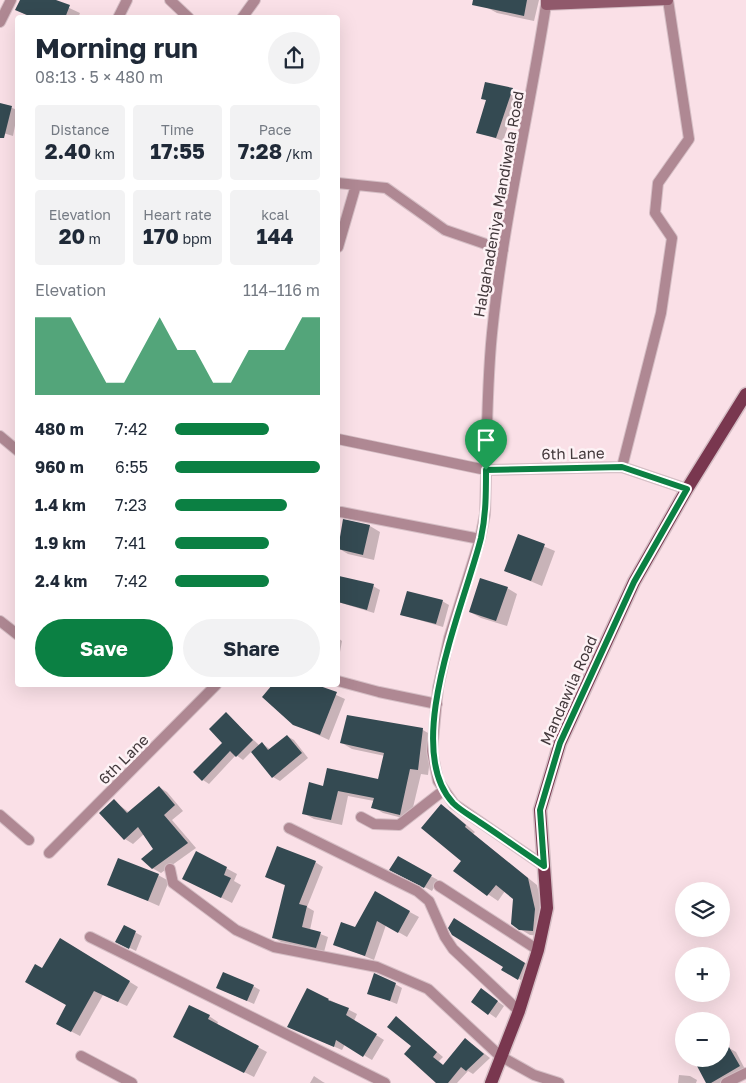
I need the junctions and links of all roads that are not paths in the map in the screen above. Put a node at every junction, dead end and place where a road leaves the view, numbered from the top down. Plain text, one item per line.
1 (11, 0) edge
2 (128, 0) edge
3 (170, 0) edge
4 (255, 0) edge
5 (668, 0) edge
6 (546, 2) edge
7 (120, 15) edge
8 (186, 15) edge
9 (244, 15) edge
10 (0, 22) edge
11 (340, 183) edge
12 (356, 185) junction
13 (340, 240) edge
14 (503, 250) junction
15 (746, 394) edge
16 (0, 436) edge
17 (340, 440) edge
18 (15, 448) edge
19 (622, 467) junction
20 (486, 470) junction
21 (687, 489) junction
22 (341, 512) dead end
23 (480, 539) junction
24 (0, 621) edge
25 (15, 633) edge
26 (340, 682) edge
27 (214, 687) edge
28 (437, 704) junction
29 (444, 790) junction
30 (0, 816) edge
31 (361, 817) dead end
32 (289, 828) dead end
33 (29, 840) dead end
34 (50, 853) dead end
35 (544, 866) junction
36 (170, 869) dead end
37 (438, 886) dead end
38 (90, 937) dead end
39 (538, 950) junction
40 (519, 1011) junction
41 (81, 1056) dead end
42 (500, 1056) junction
43 (746, 1073) edge
44 (132, 1083) edge
45 (385, 1083) edge
46 (491, 1083) edge
47 (559, 1083) edge
48 (726, 1083) edge

1 - 10 street
2 - 7 street
3 - 8 street
4 - 9 street
5 - 6 street
5 - 19 street
6 - 14 street, Halgahadeniya Mandiwala Road
11 - 12 street
12 - 13 street
12 - 14 street
14 - 20 street, Halgahadeniya Mandiwala Road
15 - 21 main road, Mandawila Road
16 - 18 street
17 - 20 street, 6th Lane
19 - 20 street, 6th Lane
19 - 21 street, 6th Lane
20 - 23 street, Halgahadeniya Mandiwala Road
21 - 35 main road, Mandawila Road
22 - 23 street
23 - 28 street, Halgahadeniya Mandiwala Road
24 - 25 street
26 - 28 street
27 - 34 street, 6th Lane
28 - 29 street, Halgahadeniya Mandiwala Road
29 - 31 street
29 - 35 street
30 - 33 street
32 - 40 street
35 - 39 main road, Mandawila Road
36 - 42 street
37 - 39 street
38 - 45 street
39 - 40 main road, Mandawila Road
40 - 42 main road, Mandawila Road
41 - 44 street
42 - 46 main road, Mandawila Road
42 - 47 street
43 - 48 street

